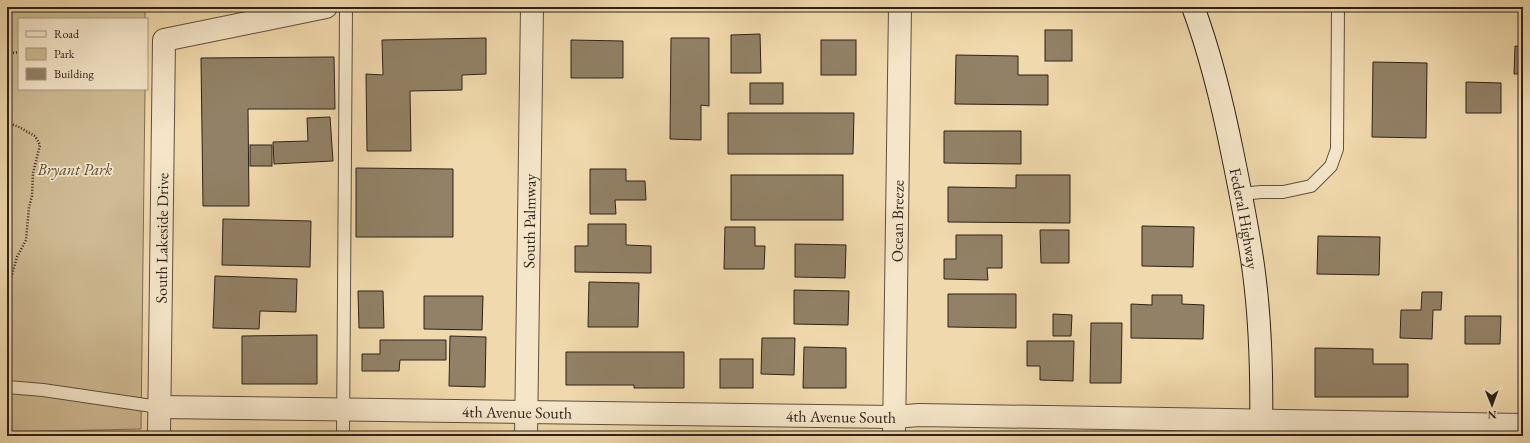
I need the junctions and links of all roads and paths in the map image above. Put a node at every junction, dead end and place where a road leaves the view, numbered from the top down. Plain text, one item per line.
1 (326, 7) edge
2 (346, 7) edge
3 (532, 7) edge
4 (900, 7) edge
5 (1193, 7) edge
6 (1338, 7) edge
7 (18, 52) edge
8 (7, 54) edge
9 (7, 123) edge
10 (1241, 194) junction
11 (7, 284) edge
12 (7, 387) edge
13 (159, 407) junction
14 (343, 409) junction
15 (527, 412) junction
16 (1523, 425) edge
17 (894, 426) edge
18 (1261, 429) edge
19 (1448, 430) edge
20 (159, 436) edge
21 (343, 436) edge
22 (526, 436) edge

1 - 13 street, South Lakeside Drive
2 - 14 lane
3 - 15 street, South Palmway
4 - 17 street, Ocean Breeze
5 - 10 street, Federal Highway
6 - 10 lane
7 - 8 path
9 - 11 path
10 - 18 street, Federal Highway
12 - 13 lane
13 - 14 street, 4th Avenue South
13 - 20 street, South Lakeside Drive
14 - 15 street, 4th Avenue South
14 - 21 lane
15 - 17 street, 4th Avenue South
15 - 22 street, South Palmway
16 - 19 street, 4th Avenue South
17 - 18 street, 4th Avenue South
18 - 19 street, 4th Avenue South

